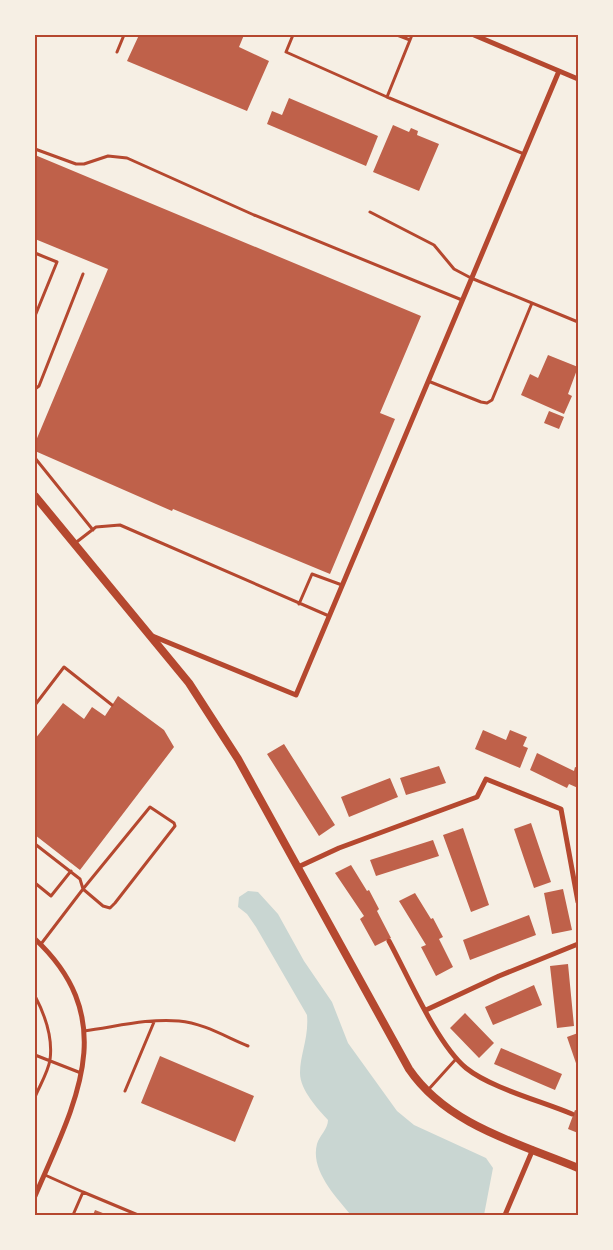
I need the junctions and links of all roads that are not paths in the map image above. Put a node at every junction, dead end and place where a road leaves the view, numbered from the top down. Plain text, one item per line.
1 (124, 35) edge
2 (293, 35) edge
3 (397, 35) edge
4 (412, 35) edge
5 (474, 35) edge
6 (410, 40) junction
7 (117, 52) dead end
8 (559, 71) junction
9 (578, 78) edge
10 (387, 97) junction
11 (35, 149) edge
12 (524, 154) junction
13 (370, 212) dead end
14 (35, 253) edge
15 (83, 274) dead end
16 (471, 278) junction
17 (462, 300) junction
18 (532, 303) junction
19 (35, 316) edge
20 (578, 322) edge
21 (428, 382) junction
22 (35, 389) edge
23 (35, 458) edge
24 (35, 496) edge
25 (92, 530) junction
26 (74, 544) junction
27 (342, 585) junction
28 (300, 604) junction
29 (329, 616) junction
30 (150, 635) junction
31 (35, 705) edge
32 (112, 705) dead end
33 (35, 844) edge
34 (298, 867) junction
35 (71, 871) junction
36 (35, 883) edge
37 (83, 889) junction
38 (578, 902) edge
39 (35, 939) edge
40 (390, 941) dead end
41 (41, 944) junction
42 (578, 944) edge
43 (35, 996) edge
44 (426, 1010) junction
45 (154, 1021) junction
46 (84, 1031) junction
47 (248, 1046) dead end
48 (35, 1055) edge
49 (456, 1059) junction
50 (50, 1061) junction
51 (81, 1074) junction
52 (125, 1091) dead end
53 (426, 1092) junction
54 (35, 1097) edge
55 (572, 1114) dead end
56 (533, 1149) junction
57 (578, 1168) edge
58 (44, 1175) junction
59 (83, 1192) junction
60 (35, 1196) edge
61 (73, 1215) edge
62 (138, 1215) edge
63 (505, 1215) edge

1 - 7 lane
2 - 10 lane
3 - 6 lane
4 - 6 lane
5 - 8 street
6 - 10 lane
8 - 9 street
8 - 12 street
10 - 12 lane
11 - 17 lane
12 - 16 street
13 - 16 lane
14 - 19 lane
15 - 22 lane
16 - 17 street
16 - 18 lane
17 - 21 street
18 - 20 lane
18 - 21 lane
21 - 27 street
23 - 25 lane
24 - 26 street
25 - 26 lane
25 - 28 lane
26 - 30 street
27 - 28 lane
27 - 29 street
28 - 29 lane
29 - 30 street
30 - 34 street
31 - 32 lane
33 - 35 lane
34 - 38 street
34 - 53 street
35 - 36 lane
35 - 37 lane
37 - 37 lane
37 - 41 lane
39 - 41 street
40 - 44 street
41 - 46 street
42 - 44 street
43 - 50 lane
44 - 49 street
45 - 46 lane
45 - 47 lane
45 - 52 lane
46 - 51 street
48 - 50 lane
49 - 53 lane
49 - 55 street
50 - 51 lane
50 - 54 lane
51 - 58 street
53 - 56 street
56 - 57 street
56 - 63 street
58 - 59 lane
58 - 60 street
59 - 61 lane
59 - 62 lane

